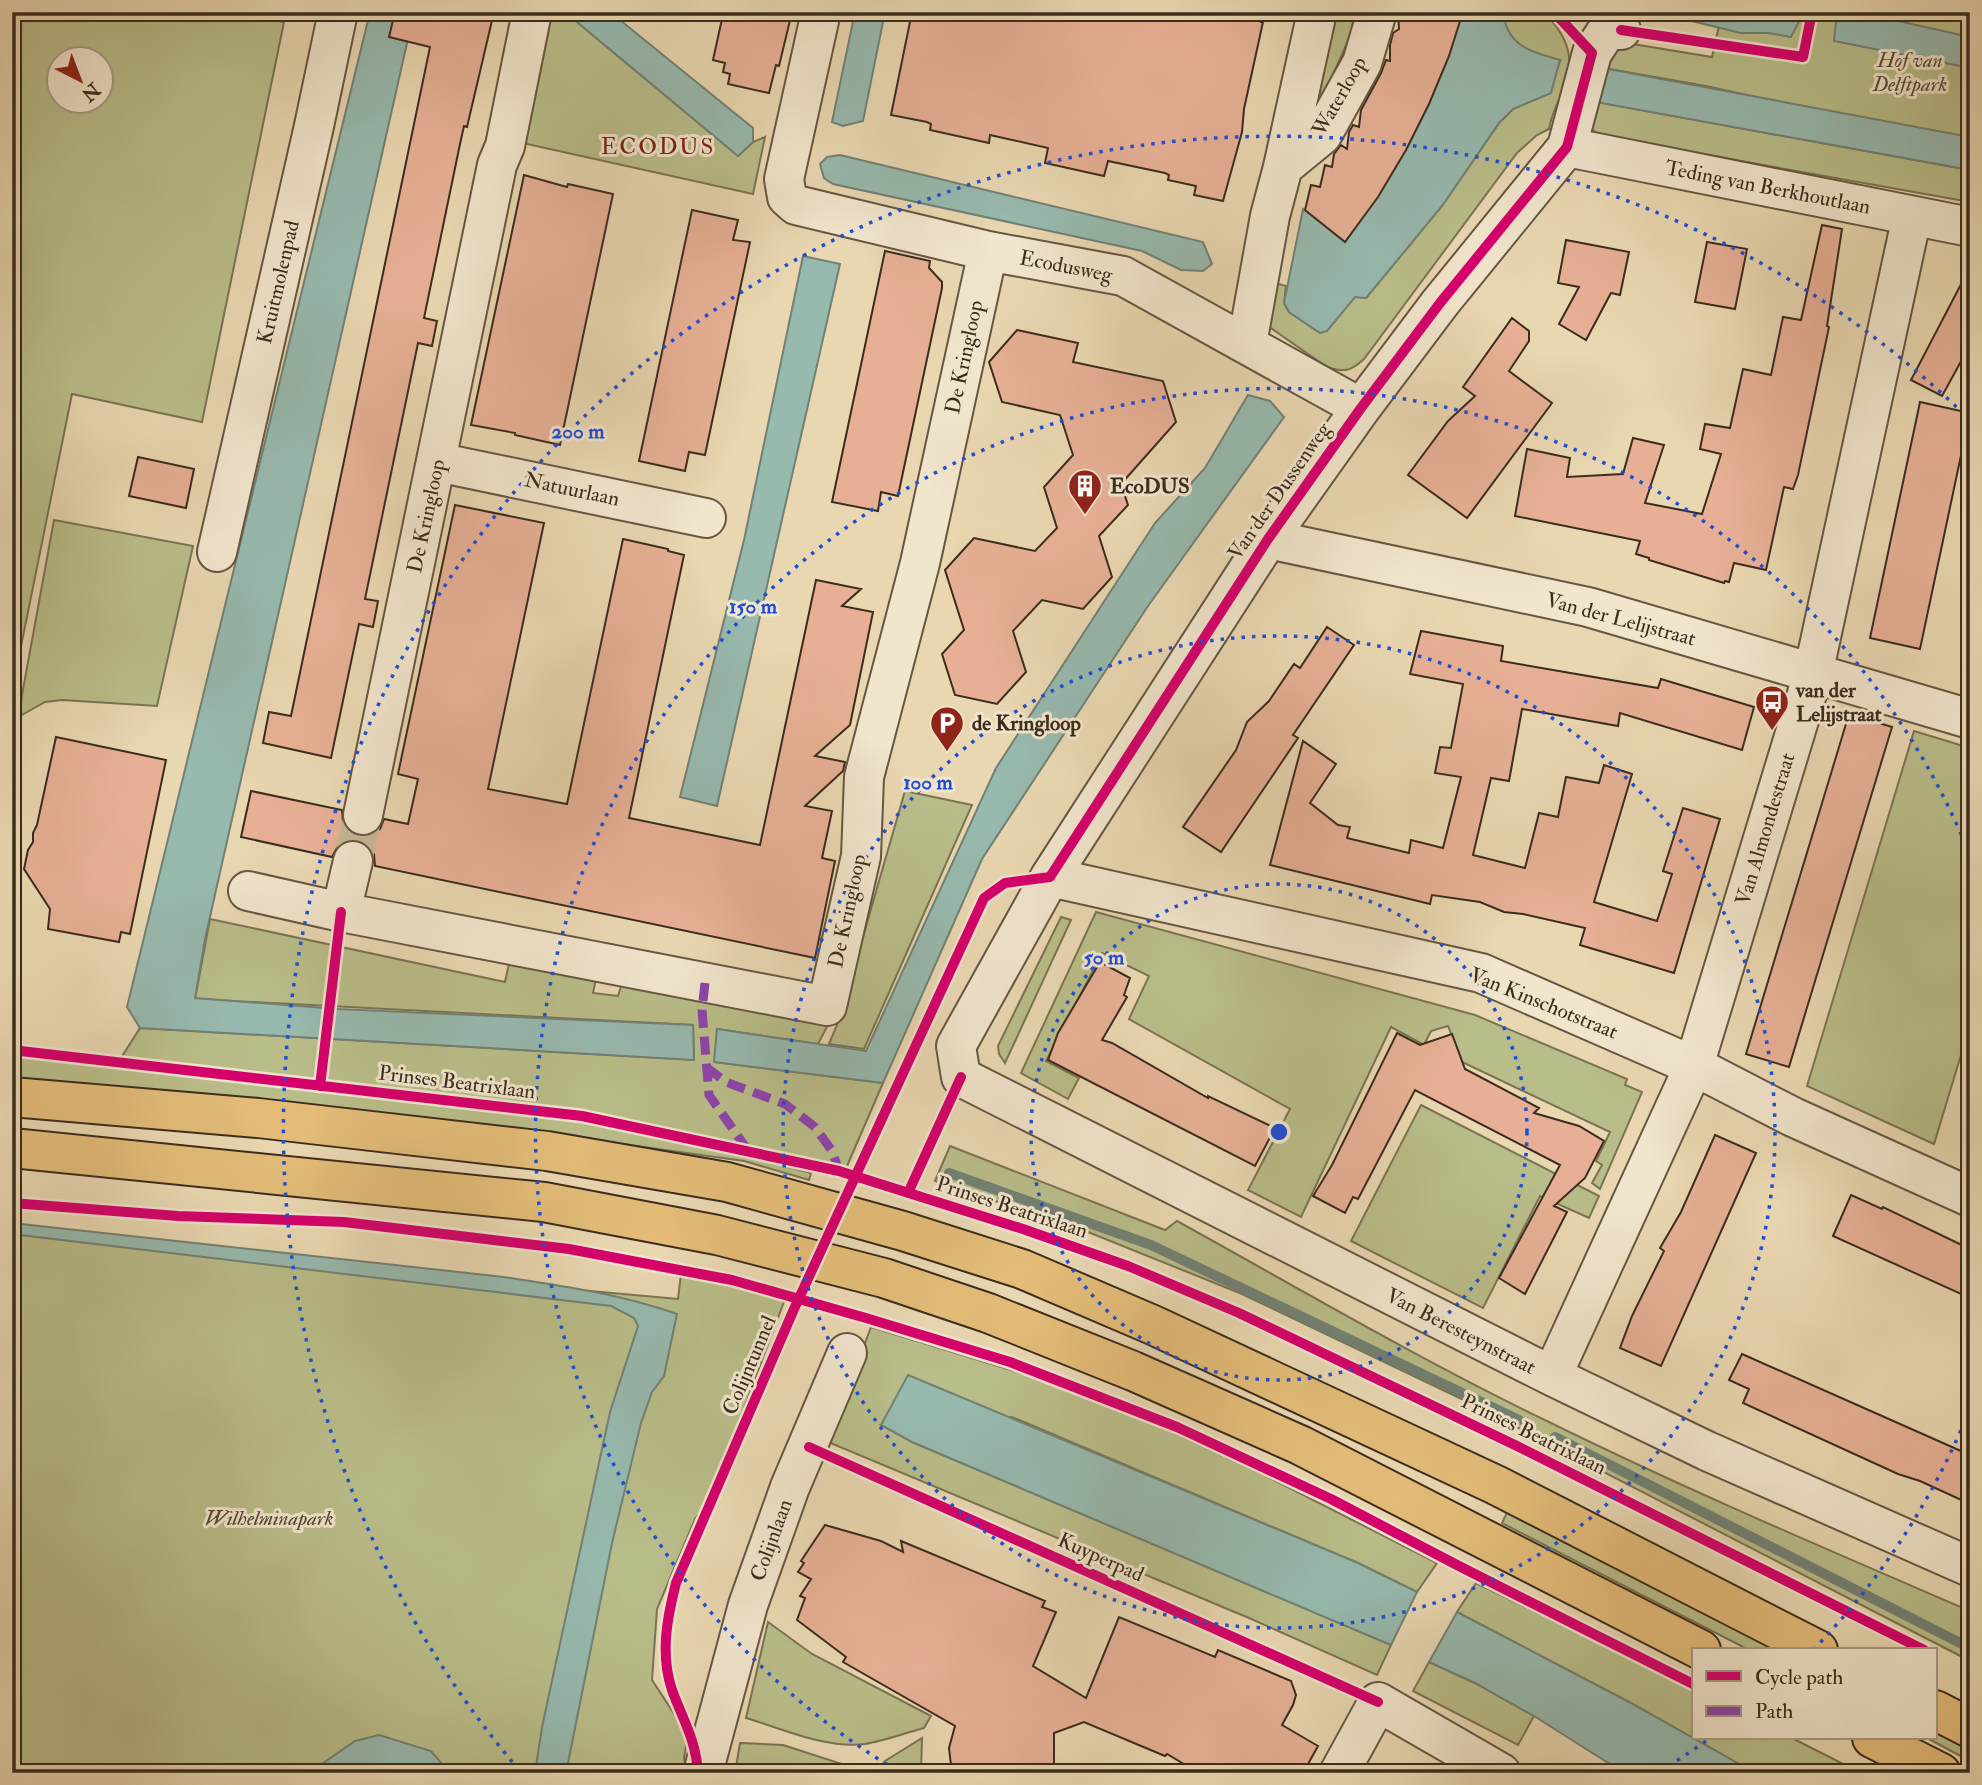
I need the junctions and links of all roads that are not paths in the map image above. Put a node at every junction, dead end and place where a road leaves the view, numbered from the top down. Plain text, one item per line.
1 (338, 12) edge
2 (532, 12) edge
3 (821, 12) edge
4 (1317, 12) edge
5 (1377, 12) edge
6 (1621, 30) dead end
7 (1567, 146) junction
8 (1283, 167) junction
9 (1912, 216) junction
10 (1970, 227) edge
11 (988, 251) junction
12 (1247, 344) junction
13 (1361, 408) junction
14 (437, 462) junction
15 (706, 518) dead end
16 (1268, 539) junction
17 (217, 552) dead end
18 (1813, 674) junction
19 (1970, 719) edge
20 (363, 815) tunnel mouth
21 (353, 861) tunnel mouth
22 (1050, 877) junction
23 (248, 891) dead end
24 (341, 912) junction
25 (1694, 1066) junction
26 (961, 1077) joint
27 (12, 1097) edge
28 (12, 1148) edge
29 (1970, 1196) edge
30 (847, 1353) dead end
31 (1552, 1376) junction
32 (1970, 1567) edge
33 (1697, 1648) edge
34 (1814, 1648) edge
35 (1937, 1711) edge
36 (1970, 1728) edge
37 (1876, 1740) edge
38 (703, 1773) edge
39 (1339, 1773) edge
40 (1501, 1773) edge
41 (1941, 1773) edge

1 - 17 street, Kruitmolenpad
2 - 14 street, De Kringloop
3 - 11 street, Ecodusweg
4 - 8 street, Waterloop
5 - 8 street, Waterloop
6 - 7 street
7 - 9 street, Teding van Berkhoutlaan
7 - 13 street, Van der Dussenweg
8 - 12 street, Waterloop
9 - 10 street, Teding van Berkhoutlaan
9 - 18 street, Van Almondestraat
11 - 12 street, Ecodusweg
11 - 24 street, De Kringloop
12 - 13 street, Ecodusweg
13 - 16 street, Van der Dussenweg
14 - 15 street, Natuurlaan
14 - 20 street, De Kringloop
16 - 18 street, Van der Lelijstraat
16 - 22 street, Van der Dussenweg
18 - 19 street, Van der Lelijstraat
18 - 25 street, Van Almondestraat
21 - 24 street
22 - 25 street, Van Kinschotstraat
22 - 26 street, Van der Dussenweg
23 - 24 street, De Kringloop
25 - 29 street, Van Kinschotstraat
25 - 31 street, Van Almondestraat
26 - 31 street, Van Beresteynstraat
27 - 34 main road
28 - 33 main road
30 - 38 street, Colijnlaan
31 - 32 street, Van Beresteynstraat
35 - 36 main road
37 - 41 main road
39 - 40 street

